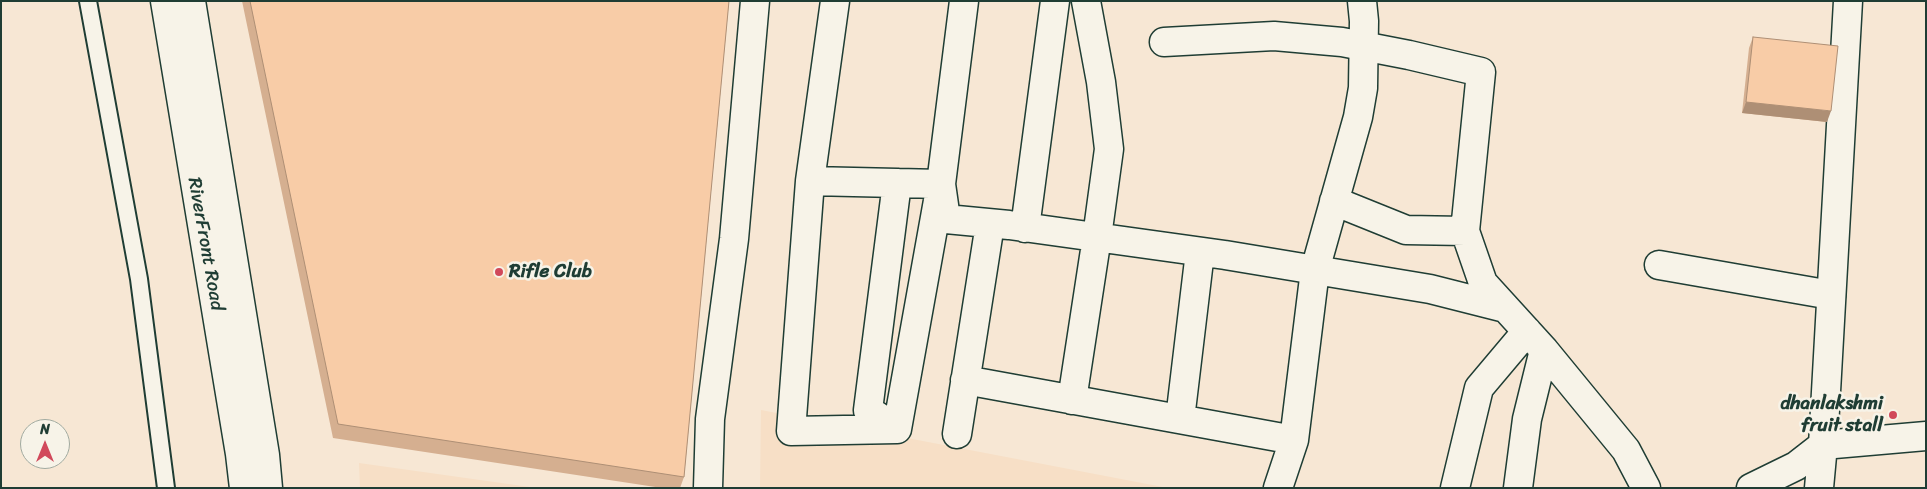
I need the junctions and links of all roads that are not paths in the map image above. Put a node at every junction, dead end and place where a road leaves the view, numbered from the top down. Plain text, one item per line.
1 (88, 1) edge
2 (165, 1) edge
3 (191, 1) edge
4 (755, 1) edge
5 (835, 1) edge
6 (964, 1) edge
7 (1055, 1) edge
8 (1086, 1) edge
9 (1362, 1) edge
10 (1848, 1) edge
11 (1164, 42) dead end
12 (1364, 47) junction
13 (810, 181) junction
14 (897, 183) junction
15 (942, 184) junction
16 (1334, 201) junction
17 (990, 224) junction
18 (1026, 228) junction
19 (1465, 231) junction
20 (1097, 238) junction
21 (1200, 252) junction
22 (1659, 265) dead end
23 (1314, 270) junction
24 (1831, 295) junction
25 (1505, 308) junction
26 (1536, 341) junction
27 (965, 380) junction
28 (1072, 400) junction
29 (1180, 419) junction
30 (897, 429) junction
31 (957, 434) dead end
32 (1926, 436) edge
33 (1294, 440) junction
34 (1823, 445) junction
35 (166, 488) edge
36 (244, 488) edge
37 (268, 488) edge
38 (708, 488) edge
39 (1278, 488) edge
40 (1456, 488) edge
41 (1518, 488) edge
42 (1646, 488) edge
43 (1751, 488) edge
44 (1819, 488) edge

1 - 35 lane
2 - 36 street, RiverFront Road
3 - 37 street, RiverFront Road
4 - 38 street
5 - 13 street
6 - 15 street
7 - 18 street
8 - 20 street
9 - 12 street
10 - 24 street
11 - 12 street
12 - 16 street
12 - 19 street
13 - 14 street
13 - 30 street
14 - 15 street
14 - 30 street
15 - 17 street
15 - 30 street
16 - 19 street
16 - 23 street
17 - 18 street
17 - 27 street
18 - 20 street
19 - 25 street
20 - 21 street
20 - 28 street
21 - 23 street
21 - 29 street
22 - 24 street
23 - 25 street
23 - 33 street
24 - 34 street
25 - 26 street
26 - 40 street
26 - 41 street
26 - 42 street
27 - 28 street
27 - 31 street
28 - 29 street
29 - 33 street
32 - 34 street
33 - 39 street
34 - 43 street
34 - 44 street

